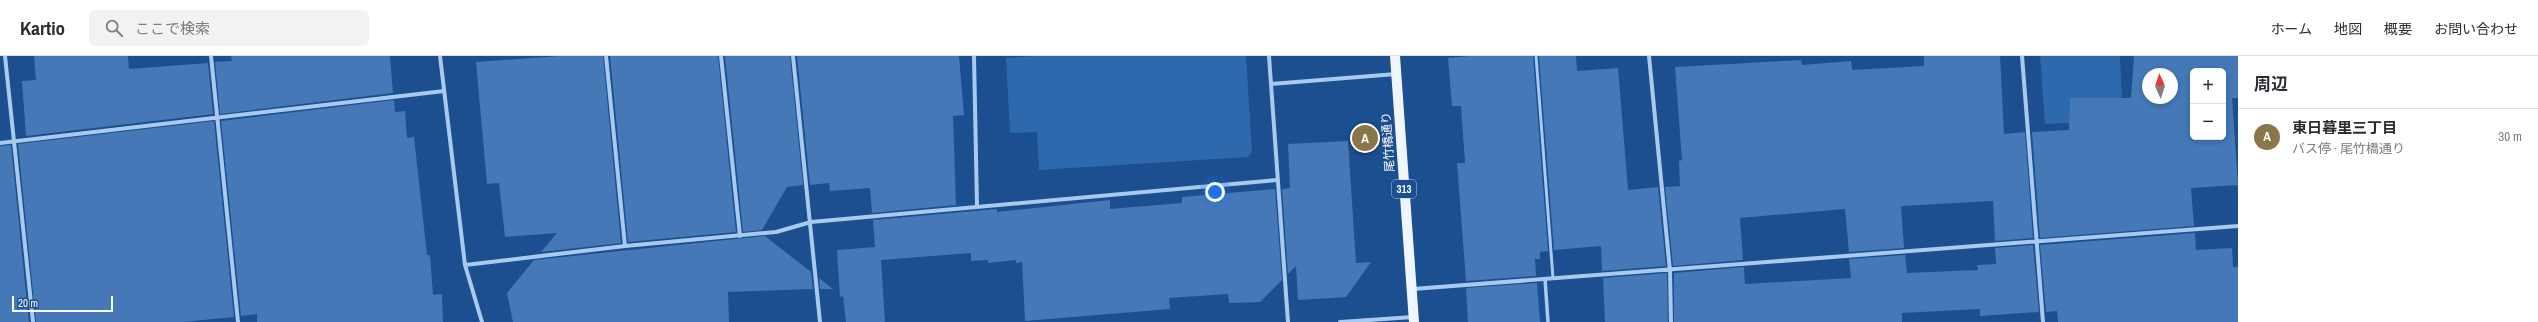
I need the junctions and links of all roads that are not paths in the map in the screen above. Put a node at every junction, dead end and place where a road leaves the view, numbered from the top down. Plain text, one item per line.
1 (5, 56) edge
2 (211, 56) edge
3 (440, 56) edge
4 (606, 56) edge
5 (721, 56) edge
6 (793, 56) edge
7 (974, 56) edge
8 (1269, 56) edge
9 (1395, 56) edge
10 (1536, 56) edge
11 (1648, 56) edge
12 (2022, 56) edge
13 (1396, 74) junction
14 (1271, 84) junction
15 (444, 91) junction
16 (217, 118) junction
17 (13, 141) junction
18 (0, 143) edge
19 (1277, 180) junction
20 (977, 206) junction
21 (810, 222) junction
22 (2238, 226) edge
23 (740, 236) junction
24 (2037, 242) junction
25 (625, 246) junction
26 (465, 265) junction
27 (1670, 271) junction
28 (1553, 278) junction
29 (1545, 279) junction
30 (1411, 289) junction
31 (1414, 320) edge
32 (32, 322) edge
33 (238, 322) edge
34 (482, 322) edge
35 (820, 322) edge
36 (1288, 322) edge
37 (1340, 322) edge
38 (1548, 322) edge
39 (1671, 322) edge
40 (2043, 322) edge

1 - 17 street
2 - 16 street
3 - 15 street
4 - 25 street
5 - 23 street
6 - 21 street
7 - 20 street
8 - 14 street
9 - 13 main road, 尾竹橋通り / 313
10 - 28 lane
11 - 27 street
12 - 24 street
13 - 14 street
13 - 30 main road, 尾竹橋通り / 313
14 - 19 street
15 - 16 street
15 - 26 street
16 - 17 street
16 - 33 street
17 - 18 street
17 - 32 street
19 - 20 street
19 - 36 street
20 - 21 street
21 - 23 street
21 - 35 street
22 - 24 street
23 - 25 street
24 - 27 street
24 - 40 street
25 - 26 street
26 - 34 street
27 - 28 street
27 - 39 street
28 - 29 street
29 - 30 street
29 - 38 street
30 - 31 main road, 尾竹橋通り / 313
31 - 37 street

